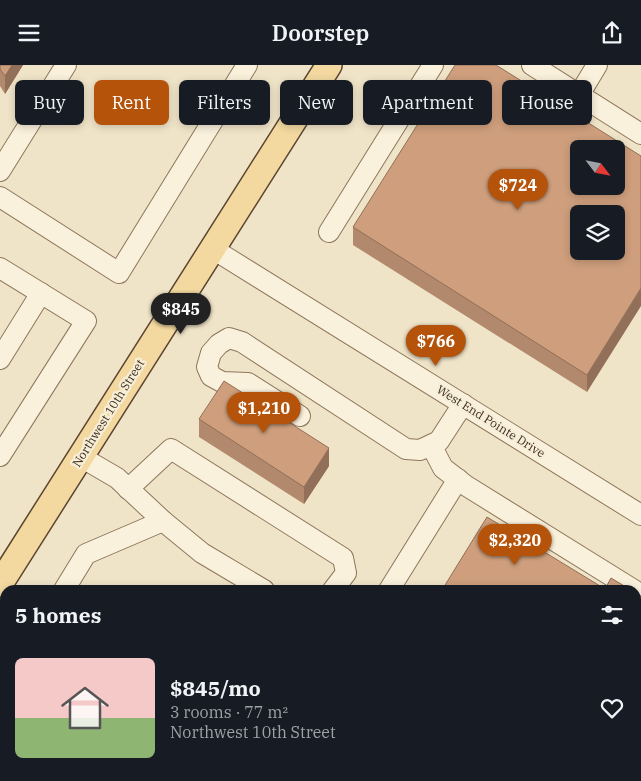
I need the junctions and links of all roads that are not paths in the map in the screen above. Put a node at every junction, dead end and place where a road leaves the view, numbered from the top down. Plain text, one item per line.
1 (66, 65) edge
2 (247, 65) edge
3 (329, 65) edge
4 (433, 65) edge
5 (532, 65) edge
6 (597, 65) edge
7 (556, 80) edge
8 (588, 80) edge
9 (592, 103) edge
10 (641, 134) edge
11 (0, 171) edge
12 (0, 197) edge
13 (329, 232) dead end
14 (212, 249) junction
15 (0, 268) edge
16 (41, 293) junction
17 (0, 359) edge
18 (463, 404) junction
19 (300, 416) dead end
20 (430, 445) junction
21 (0, 457) edge
22 (81, 457) junction
23 (458, 479) junction
24 (128, 489) junction
25 (641, 515) edge
26 (163, 521) junction
27 (0, 584) edge
28 (67, 585) edge
29 (256, 585) edge
30 (336, 585) edge
31 (393, 585) edge
32 (626, 585) edge

1 - 11 street
2 - 12 street
3 - 14 main road, Northwest 10th Street
4 - 13 street
5 - 7 street
6 - 8 street
9 - 10 street
14 - 18 street, West End Pointe Drive
14 - 22 main road, Northwest 10th Street
15 - 16 street
16 - 17 street
16 - 21 street
18 - 20 street
18 - 25 street, West End Pointe Drive
19 - 20 street
20 - 23 street
22 - 24 street
22 - 27 main road, Northwest 10th Street
23 - 31 street
23 - 32 street
24 - 26 street
24 - 30 street
26 - 28 street
26 - 29 street

